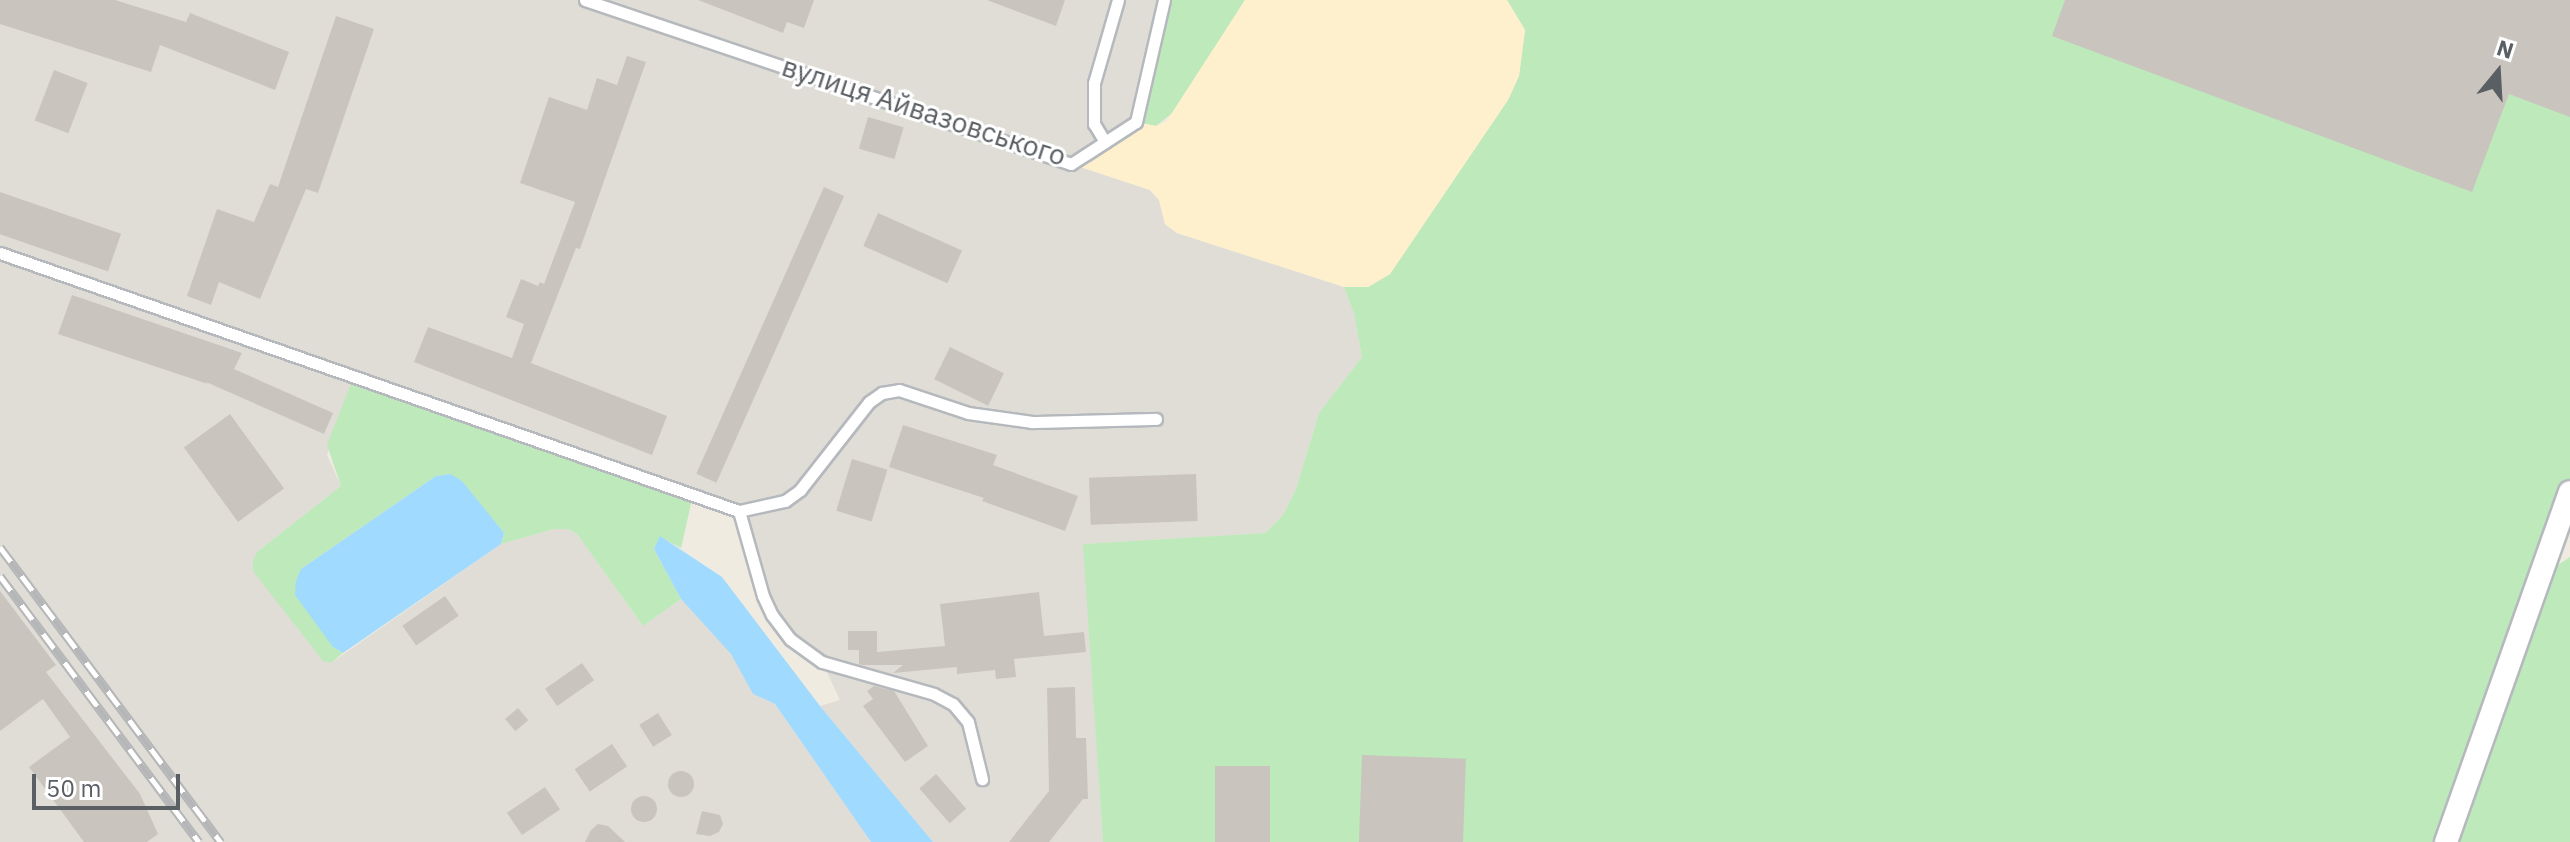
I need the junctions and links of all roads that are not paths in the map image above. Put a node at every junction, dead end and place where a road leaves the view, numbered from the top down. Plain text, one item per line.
1 (585, 0) edge
2 (1118, 0) edge
3 (1164, 0) edge
4 (1105, 142) junction
5 (0, 253) edge
6 (1156, 419) dead end
7 (2570, 492) edge
8 (739, 511) junction
9 (982, 779) dead end
10 (2446, 842) edge

1 - 4 lane, вулиця Айвазовського
2 - 4 lane
3 - 4 lane, вулиця Айвазовського
5 - 8 lane
6 - 8 lane
7 - 10 street
8 - 9 lane

